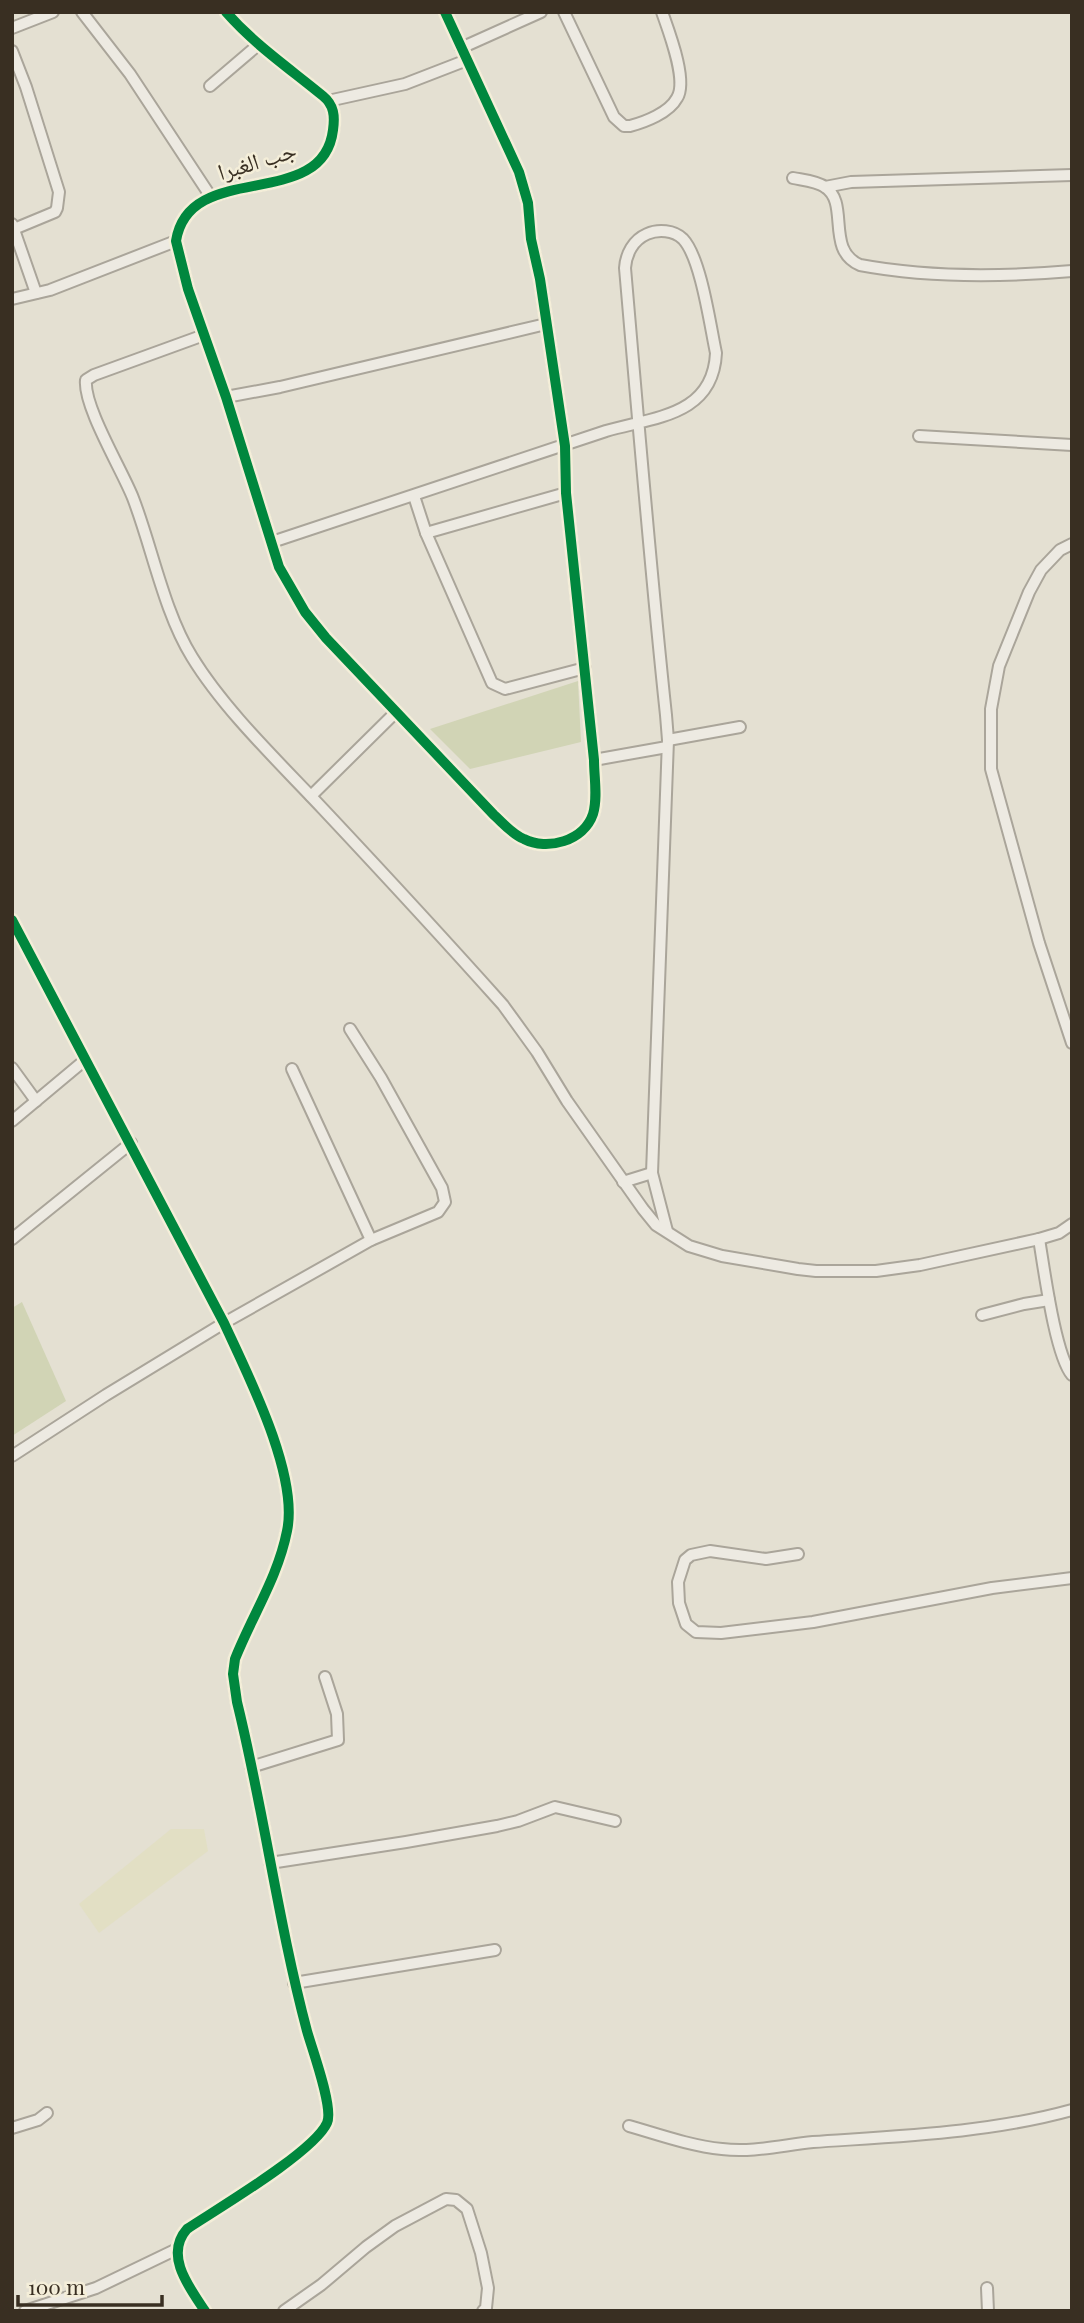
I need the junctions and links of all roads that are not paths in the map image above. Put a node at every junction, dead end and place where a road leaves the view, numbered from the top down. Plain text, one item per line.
1 (53, 12) edge
2 (82, 12) edge
3 (226, 12) edge
4 (444, 12) edge
5 (541, 12) edge
6 (564, 12) edge
7 (662, 12) edge
8 (12, 28) edge
9 (258, 45) junction
10 (461, 48) junction
11 (12, 51) edge
12 (467, 60) junction
13 (210, 86) dead end
14 (328, 101) junction
15 (1072, 175) edge
16 (793, 178) dead end
17 (825, 187) junction
18 (211, 197) junction
19 (13, 227) edge
20 (176, 241) junction
21 (1072, 271) edge
22 (36, 293) junction
23 (12, 299) edge
24 (546, 324) junction
25 (204, 335) junction
26 (226, 397) junction
27 (639, 424) junction
28 (919, 436) dead end
29 (1072, 445) edge
30 (565, 446) junction
31 (566, 494) junction
32 (414, 496) junction
33 (426, 533) junction
34 (272, 542) junction
35 (1072, 544) edge
36 (585, 668) junction
37 (396, 712) junction
38 (740, 727) dead end
39 (667, 744) junction
40 (594, 760) junction
41 (310, 796) junction
42 (12, 920) edge
43 (350, 1030) dead end
44 (1072, 1042) edge
45 (85, 1060) junction
46 (12, 1068) edge
47 (292, 1069) dead end
48 (36, 1101) junction
49 (12, 1121) edge
50 (131, 1143) junction
51 (652, 1173) junction
52 (623, 1182) junction
53 (1072, 1224) edge
54 (667, 1231) junction
55 (12, 1238) edge
56 (1039, 1239) junction
57 (371, 1240) junction
58 (1049, 1300) junction
59 (982, 1315) dead end
60 (224, 1323) junction
61 (1072, 1375) edge
62 (12, 1455) edge
63 (798, 1554) dead end
64 (1072, 1578) edge
65 (325, 1677) dead end
66 (251, 1767) junction
67 (615, 1821) dead end
68 (270, 1863) junction
69 (495, 1950) dead end
70 (294, 1983) junction
71 (1072, 2110) edge
72 (47, 2113) dead end
73 (629, 2126) dead end
74 (12, 2128) edge
75 (177, 2249) junction
76 (987, 2288) dead end
77 (25, 2311) edge
78 (205, 2311) edge
79 (284, 2311) edge
80 (483, 2311) edge
81 (988, 2311) edge

1 - 8 street
2 - 18 street
3 - 9 street
4 - 10 street
5 - 10 street
6 - 7 street
9 - 13 street
9 - 14 street
10 - 12 street
11 - 19 street
12 - 14 street
12 - 24 street
14 - 18 street, جب الغبرا
15 - 17 street
16 - 17 street
17 - 21 street
18 - 20 street, جب الغبرا
19 - 22 street
20 - 22 street
20 - 25 street
22 - 23 street
24 - 26 street
24 - 30 street
25 - 26 street
25 - 41 street
26 - 34 street
27 - 27 street
27 - 30 street
27 - 39 street
28 - 29 street
30 - 31 street
30 - 32 street
31 - 33 street
31 - 36 street
32 - 33 street
32 - 34 street
33 - 36 street
34 - 37 street
35 - 44 street
36 - 40 street
37 - 40 street
37 - 41 street
38 - 39 street
39 - 40 street
39 - 51 street
41 - 52 street
42 - 45 street
43 - 57 street
45 - 48 street
45 - 50 street
46 - 48 street
47 - 57 street
48 - 49 street
50 - 55 street
50 - 60 street
51 - 52 street
51 - 54 street
52 - 54 street
53 - 56 street
54 - 56 street
56 - 58 street
57 - 60 street
58 - 59 street
58 - 61 street
60 - 62 street
60 - 66 street
63 - 64 street
65 - 66 street
66 - 68 street
67 - 68 street
68 - 70 street
69 - 70 street
70 - 75 street
71 - 73 street
72 - 74 street
75 - 77 street
75 - 78 street
76 - 81 street
79 - 80 street

